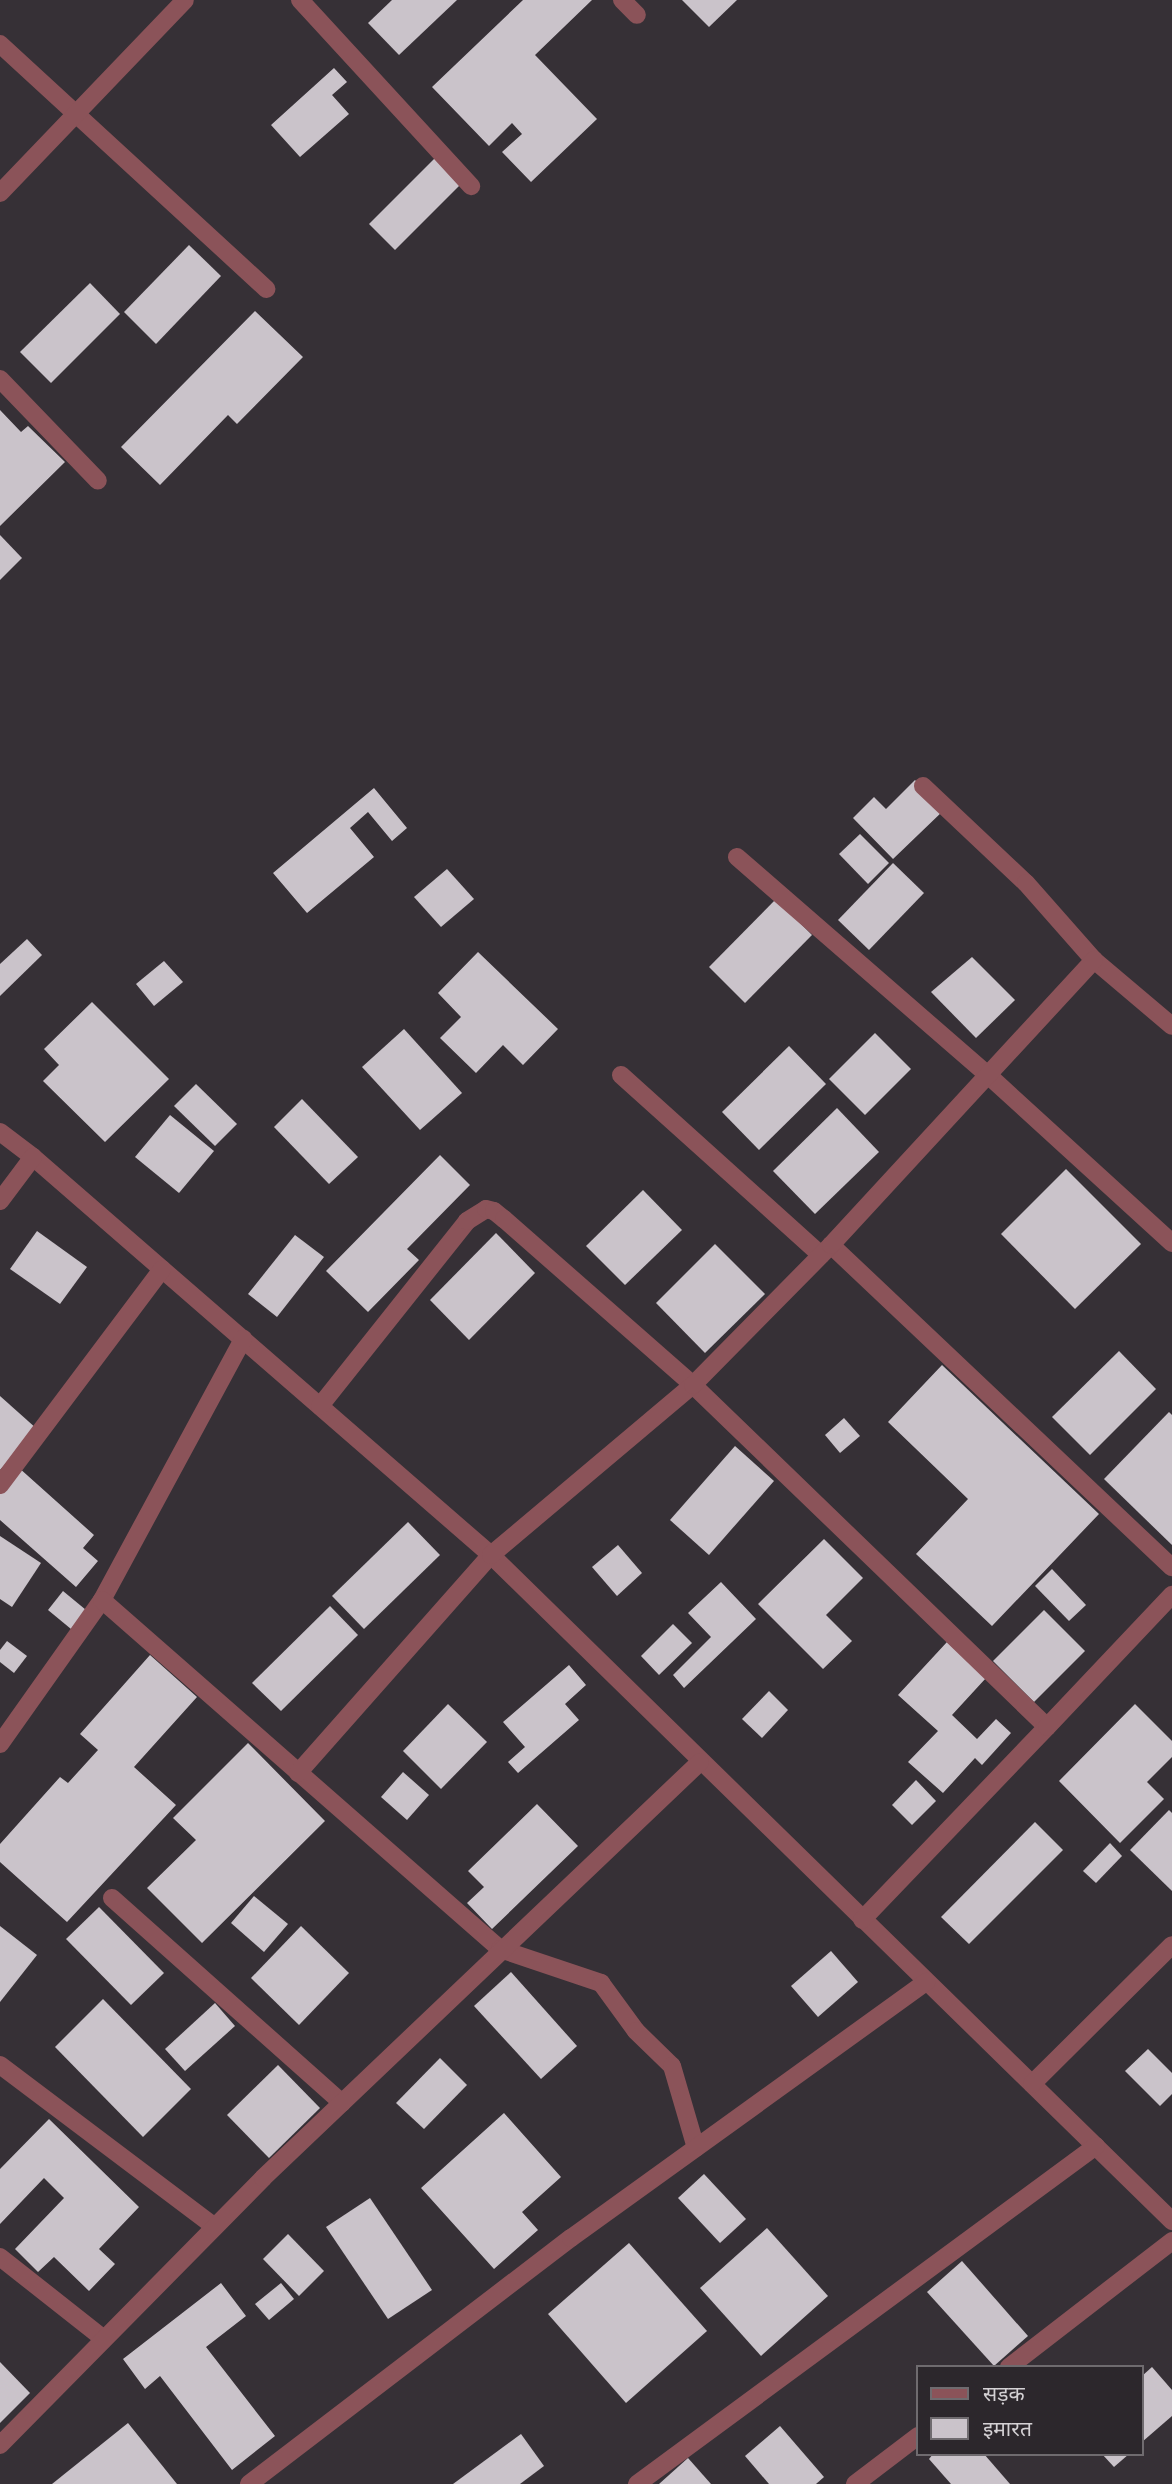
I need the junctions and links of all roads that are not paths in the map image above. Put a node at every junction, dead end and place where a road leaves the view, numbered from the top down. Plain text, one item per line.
1 (185, 0) edge
2 (300, 0) edge
3 (622, 0) edge
4 (637, 15) dead end
5 (0, 44) edge
6 (75, 115) junction
7 (471, 186) dead end
8 (0, 193) edge
9 (266, 289) dead end
10 (0, 379) edge
11 (98, 481) dead end
12 (923, 786) dead end
13 (737, 857) dead end
14 (1094, 960) junction
15 (1172, 1026) edge
16 (621, 1075) dead end
17 (988, 1075) junction
18 (0, 1132) edge
19 (33, 1157) junction
20 (0, 1201) edge
21 (1172, 1243) edge
22 (826, 1250) junction
23 (162, 1269) junction
24 (243, 1339) junction
25 (693, 1385) junction
26 (320, 1406) junction
27 (0, 1485) edge
28 (491, 1555) junction
29 (1172, 1567) edge
30 (1172, 1595) edge
31 (102, 1600) junction
32 (1047, 1727) junction
33 (0, 1744) edge
34 (700, 1762) junction
35 (298, 1773) junction
36 (112, 1898) dead end
37 (863, 1920) junction
38 (1172, 1945) edge
39 (500, 1949) junction
40 (926, 1982) junction
41 (0, 2065) edge
42 (1032, 2084) junction
43 (342, 2103) junction
44 (1096, 2146) junction
45 (696, 2148) junction
46 (1172, 2221) edge
47 (215, 2227) junction
48 (1172, 2241) edge
49 (0, 2257) edge
50 (104, 2339) junction
51 (1012, 2365) edge
52 (916, 2438) edge
53 (0, 2445) edge
54 (249, 2484) edge
55 (637, 2484) edge
56 (855, 2484) edge

1 - 6 street
2 - 7 street
3 - 4 street
5 - 6 street
6 - 8 street
6 - 9 street
10 - 11 street
12 - 14 street
13 - 17 street
14 - 15 street
14 - 17 street
16 - 22 street
17 - 21 street
17 - 22 street
18 - 19 street
19 - 20 street
19 - 23 street
22 - 25 street
22 - 29 street
23 - 24 street
23 - 27 street
24 - 26 street
24 - 31 street
25 - 26 street
25 - 28 street
25 - 32 street
26 - 28 street
28 - 34 street
28 - 35 street
30 - 32 street
31 - 33 street
31 - 35 street
32 - 37 street
34 - 37 street
34 - 39 street
35 - 39 street
36 - 43 street
37 - 40 street
38 - 42 street
39 - 43 street
39 - 45 street
40 - 42 street
40 - 45 street
41 - 47 street
42 - 44 street
43 - 47 street
44 - 46 street
44 - 55 street
45 - 54 street
47 - 50 street
48 - 51 street
49 - 50 street
50 - 53 street
52 - 56 street

